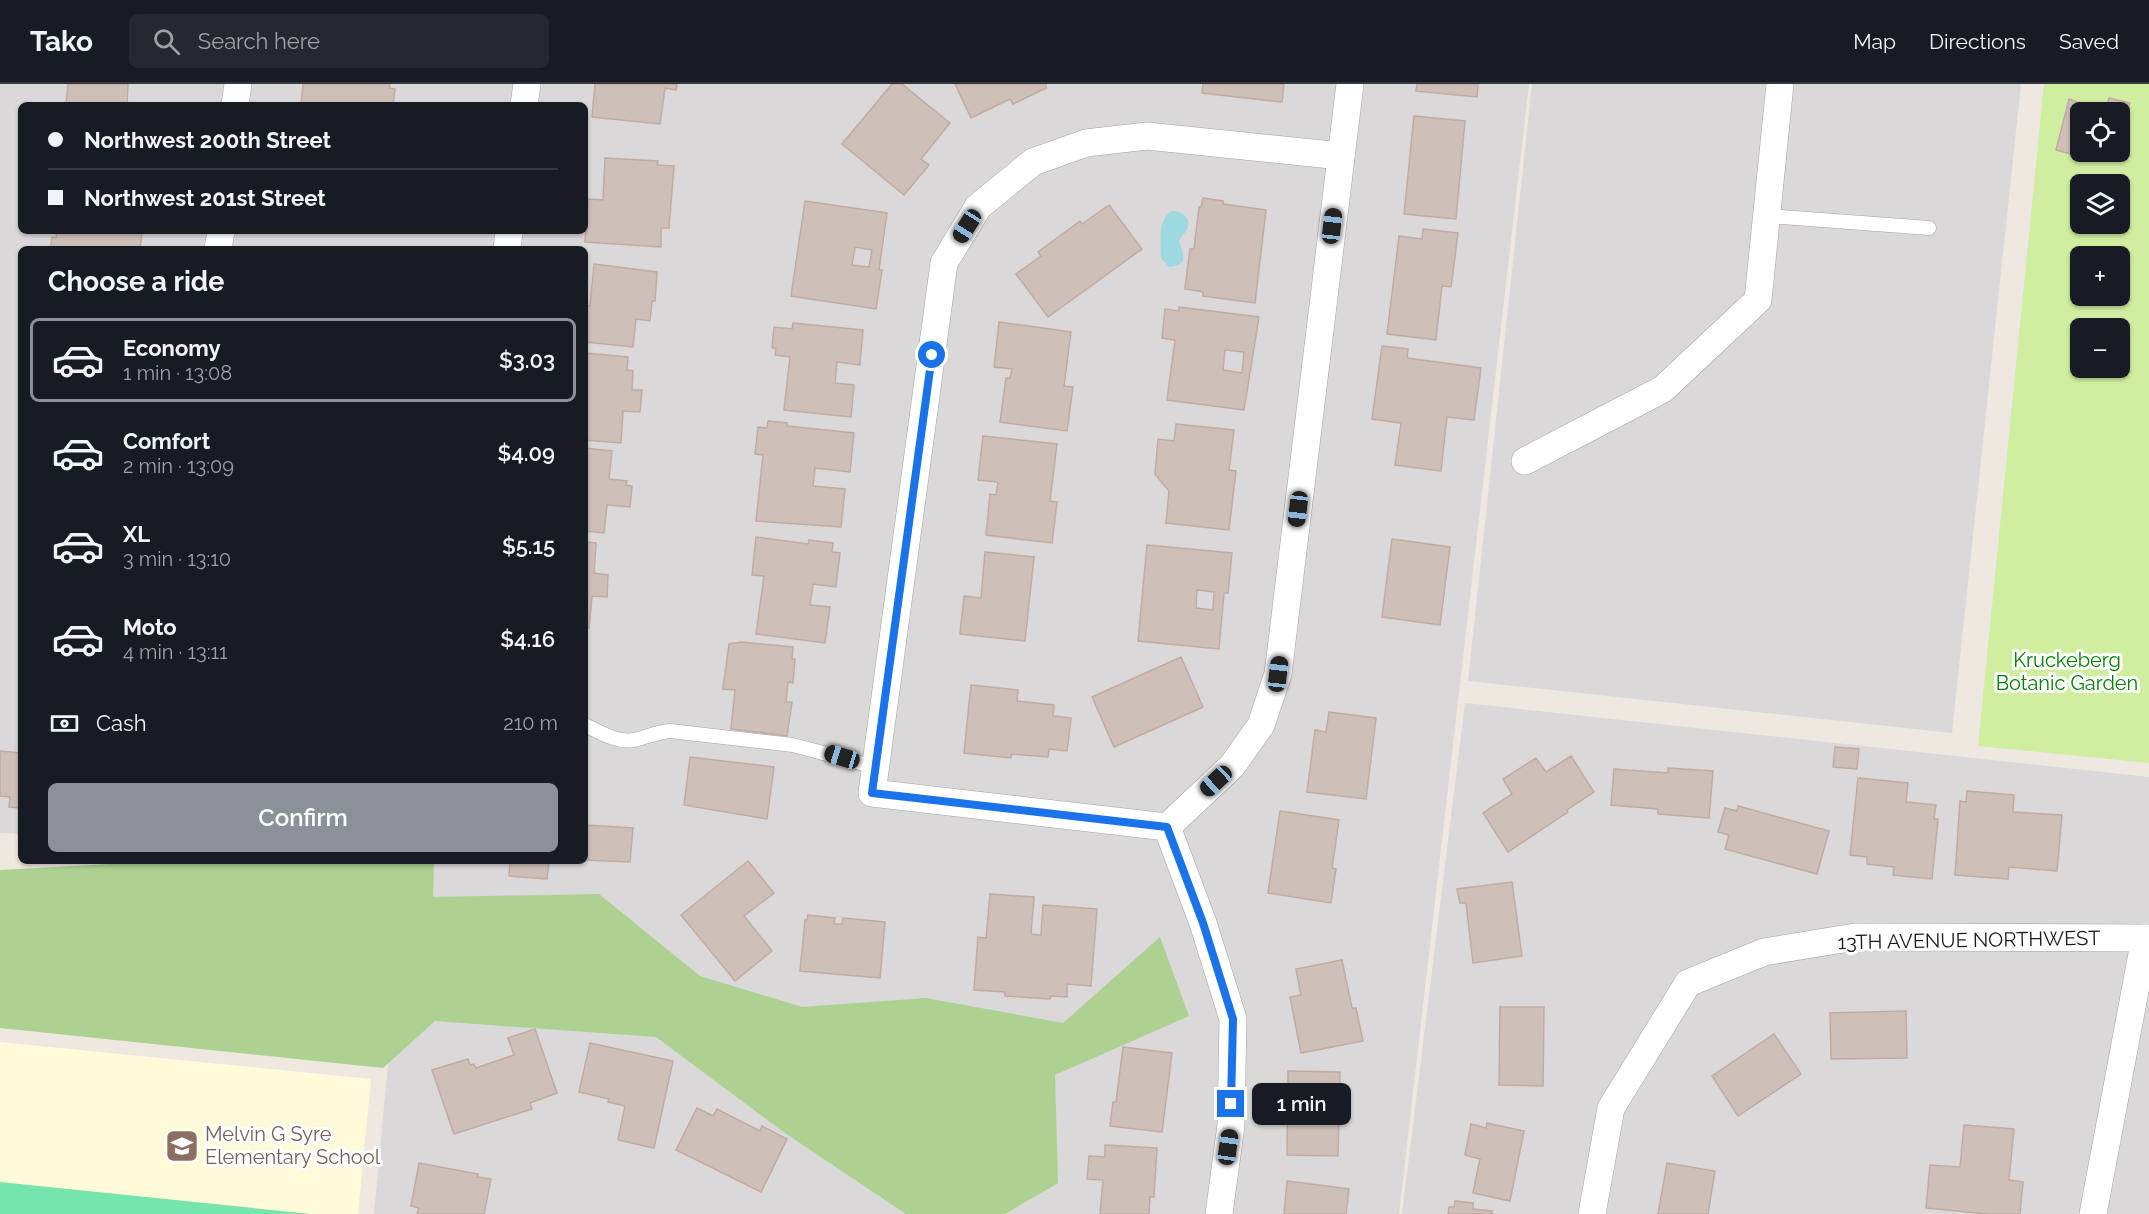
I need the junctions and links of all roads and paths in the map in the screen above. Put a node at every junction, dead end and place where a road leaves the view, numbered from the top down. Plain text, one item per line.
1 (238, 84) edge
2 (527, 84) edge
3 (1350, 84) edge
4 (1780, 84) edge
5 (235, 102) edge
6 (524, 102) edge
7 (1341, 156) junction
8 (1768, 216) junction
9 (1929, 228) dead end
10 (1525, 461) dead end
11 (588, 726) edge
12 (874, 780) junction
13 (1167, 827) junction
14 (2147, 938) edge
15 (1219, 1214) edge
16 (1592, 1214) edge
17 (2093, 1214) edge

1 - 5 street
2 - 6 street
3 - 7 street
4 - 8 street
7 - 12 street
7 - 13 street
8 - 9 lane
8 - 10 street
11 - 12 lane
12 - 13 street
13 - 15 street
14 - 16 street, 13TH AVENUE NORTHWEST
14 - 17 street

